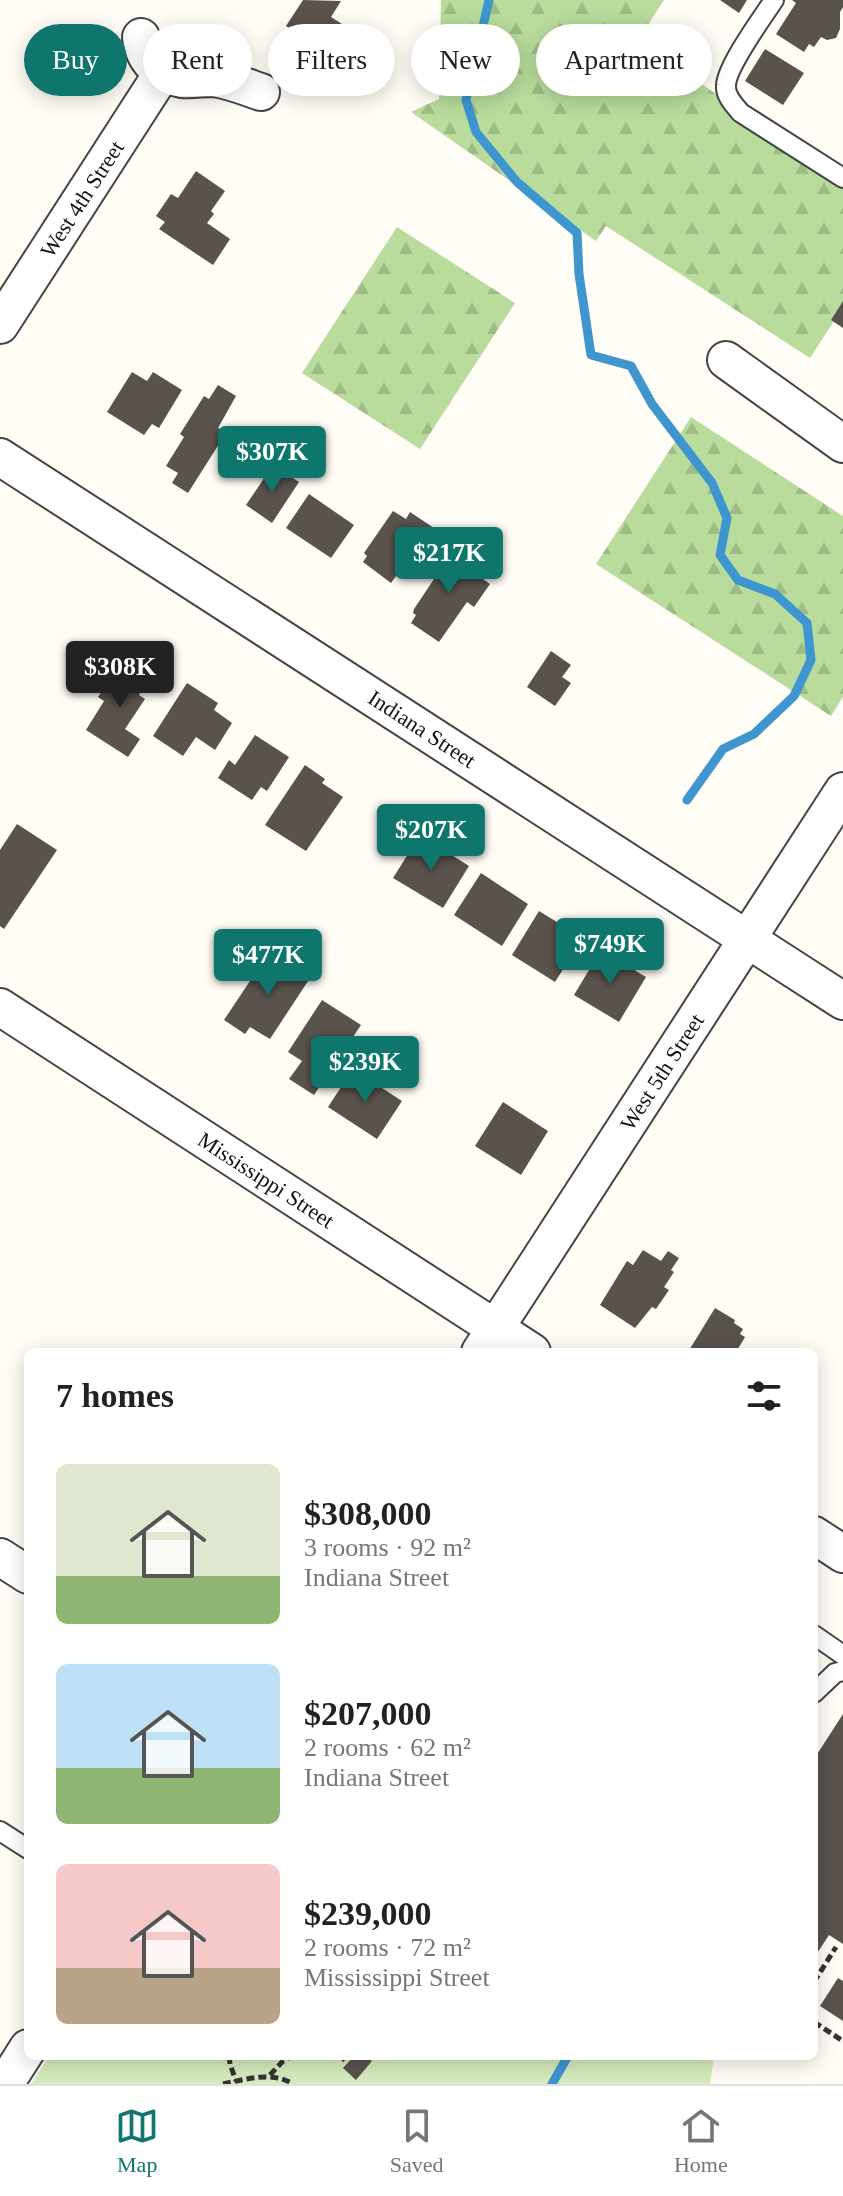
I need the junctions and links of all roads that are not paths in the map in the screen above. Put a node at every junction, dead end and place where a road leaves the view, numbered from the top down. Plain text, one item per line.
1 (774, 0) edge
2 (141, 37) dead end
3 (143, 52) edge
4 (252, 89) edge
5 (261, 92) dead end
6 (148, 96) edge
7 (843, 178) edge
8 (0, 325) edge
9 (726, 360) dead end
10 (843, 444) edge
11 (0, 457) edge
12 (843, 791) edge
13 (748, 939) junction
14 (843, 1001) edge
15 (0, 1007) edge
16 (488, 1340) edge
17 (517, 1348) edge
18 (818, 1538) edge
19 (843, 1554) edge
20 (0, 1557) edge
21 (24, 1572) edge
22 (818, 1638) edge
23 (843, 1655) edge
24 (843, 1671) edge
25 (818, 1687) edge
26 (0, 1831) edge
27 (24, 1846) edge
28 (24, 2054) edge
29 (5, 2084) edge

1 - 7 lane
2 - 3 street
4 - 5 street
6 - 8 street, West 4th Street
9 - 10 street
11 - 13 street, Indiana Street
12 - 13 street, West 5th Street
13 - 14 street, Indiana Street
13 - 16 street, West 5th Street
15 - 16 street, Mississippi Street
16 - 17 street, Mississippi Street
18 - 19 street
20 - 21 street
22 - 23 lane
24 - 25 lane
26 - 27 lane
28 - 29 street

